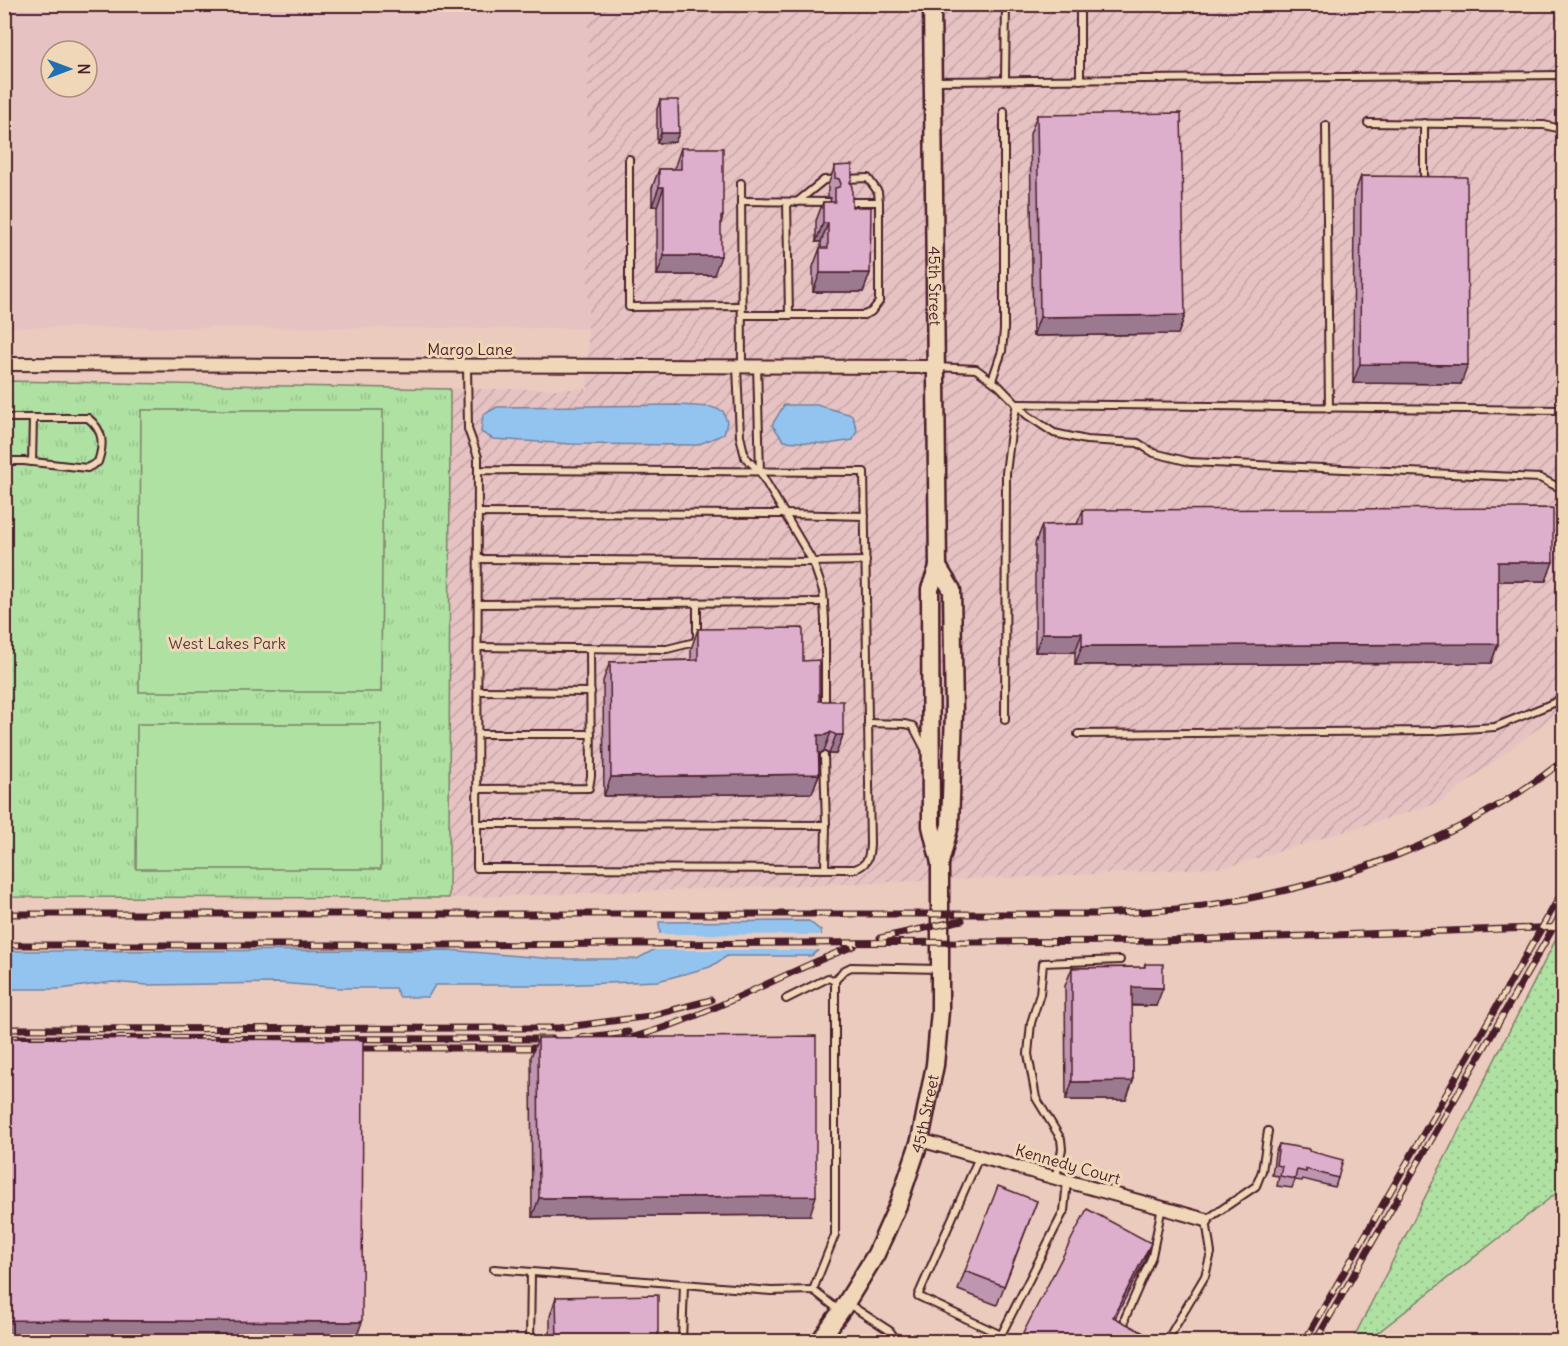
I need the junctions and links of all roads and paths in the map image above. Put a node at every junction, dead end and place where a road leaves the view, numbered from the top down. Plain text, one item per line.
1 (932, 4) edge
2 (1006, 4) edge
3 (1080, 4) edge
4 (1563, 75) edge
5 (1005, 80) junction
6 (1080, 80) junction
7 (933, 81) junction
8 (1004, 111) dead end
9 (1368, 123) dead end
10 (1424, 123) junction
11 (1326, 125) dead end
12 (1563, 135) edge
13 (629, 159) dead end
14 (741, 183) dead end
15 (1424, 186) edge
16 (741, 201) junction
17 (787, 201) junction
18 (797, 201) junction
19 (829, 202) edge
20 (848, 202) edge
21 (879, 202) junction
22 (742, 306) junction
23 (742, 315) junction
24 (789, 315) junction
25 (4, 364) edge
26 (467, 365) junction
27 (740, 366) junction
28 (758, 366) junction
29 (936, 367) junction
30 (992, 380) junction
31 (1017, 404) junction
32 (1329, 409) junction
33 (1563, 410) edge
34 (4, 418) edge
35 (33, 418) junction
36 (4, 460) edge
37 (32, 462) junction
38 (478, 470) junction
39 (760, 472) junction
40 (1563, 490) edge
41 (478, 513) junction
42 (784, 514) junction
43 (865, 516) junction
44 (478, 559) junction
45 (866, 561) junction
46 (813, 562) junction
47 (938, 567) junction
48 (824, 602) junction
49 (697, 603) junction
50 (478, 604) junction
51 (478, 647) junction
52 (590, 648) junction
53 (478, 691) junction
54 (591, 692) junction
55 (1563, 693) edge
56 (825, 711) edge
57 (1005, 720) dead end
58 (868, 723) junction
59 (478, 734) junction
60 (591, 734) junction
61 (1078, 734) dead end
62 (824, 756) dead end
63 (931, 765) junction
64 (478, 789) junction
65 (478, 824) junction
66 (826, 825) junction
67 (940, 863) junction
68 (825, 869) junction
69 (1120, 960) dead end
70 (939, 969) junction
71 (835, 981) junction
72 (786, 999) dead end
73 (1268, 1131) dead end
74 (920, 1140) junction
75 (979, 1156) junction
76 (1062, 1179) junction
77 (1162, 1207) junction
78 (1206, 1220) junction
79 (494, 1269) dead end
80 (531, 1272) junction
81 (684, 1284) junction
82 (813, 1290) junction
83 (844, 1307) junction
84 (1132, 1337) edge
85 (530, 1341) edge
86 (682, 1341) edge
87 (819, 1341) edge
88 (898, 1341) edge
89 (1166, 1341) edge

1 - 7 main road, 45th Street
2 - 5 lane
3 - 6 lane
4 - 6 lane
5 - 6 lane
5 - 7 lane
7 - 29 main road, 45th Street
8 - 30 lane
9 - 10 lane
10 - 12 lane
10 - 15 lane
11 - 32 lane
13 - 22 lane
14 - 16 lane
16 - 17 lane
16 - 22 lane
17 - 18 lane
17 - 24 lane
18 - 19 lane
18 - 21 lane
20 - 21 lane
21 - 24 lane
22 - 23 lane
23 - 24 lane
23 - 27 lane
25 - 26 street, Margo Lane
26 - 27 street, Margo Lane
26 - 38 lane
27 - 28 street, Margo Lane
27 - 39 lane
28 - 29 street, Margo Lane
28 - 39 lane
29 - 30 lane
29 - 47 main road, 45th Street
30 - 31 lane
31 - 32 lane
31 - 40 lane
31 - 57 lane
32 - 33 lane
34 - 35 lane
35 - 37 lane
35 - 37 lane
36 - 37 lane
38 - 39 lane
38 - 41 lane
39 - 42 lane
39 - 43 lane
41 - 42 lane
41 - 44 lane
42 - 43 lane
42 - 46 lane
43 - 45 lane
44 - 46 lane
44 - 50 lane
45 - 46 lane
45 - 58 lane
46 - 48 lane
47 - 63 main road, 45th Street
47 - 67 main road, 45th Street
48 - 49 lane
48 - 56 lane
49 - 50 lane
49 - 52 lane
50 - 51 lane
51 - 52 lane
51 - 53 lane
52 - 54 lane
53 - 54 lane
53 - 59 lane
54 - 60 lane
55 - 61 lane
58 - 63 lane
58 - 68 lane
59 - 60 lane
59 - 64 lane
60 - 64 lane
62 - 66 lane
63 - 67 main road, 45th Street
64 - 65 lane
65 - 66 lane
65 - 68 lane
66 - 68 lane
67 - 70 main road, 45th Street
69 - 76 lane
70 - 71 lane
70 - 74 main road, 45th Street
71 - 72 lane
71 - 82 lane
73 - 78 lane
74 - 75 street, Kennedy Court
74 - 83 main road, 45th Street
75 - 76 street, Kennedy Court
75 - 76 lane
76 - 77 street, Kennedy Court
77 - 78 street, Kennedy Court
77 - 84 lane
78 - 89 lane
79 - 80 lane
80 - 81 lane
80 - 85 lane
81 - 82 lane
81 - 86 lane
82 - 83 lane
83 - 87 main road, 45th Street
83 - 88 lane

